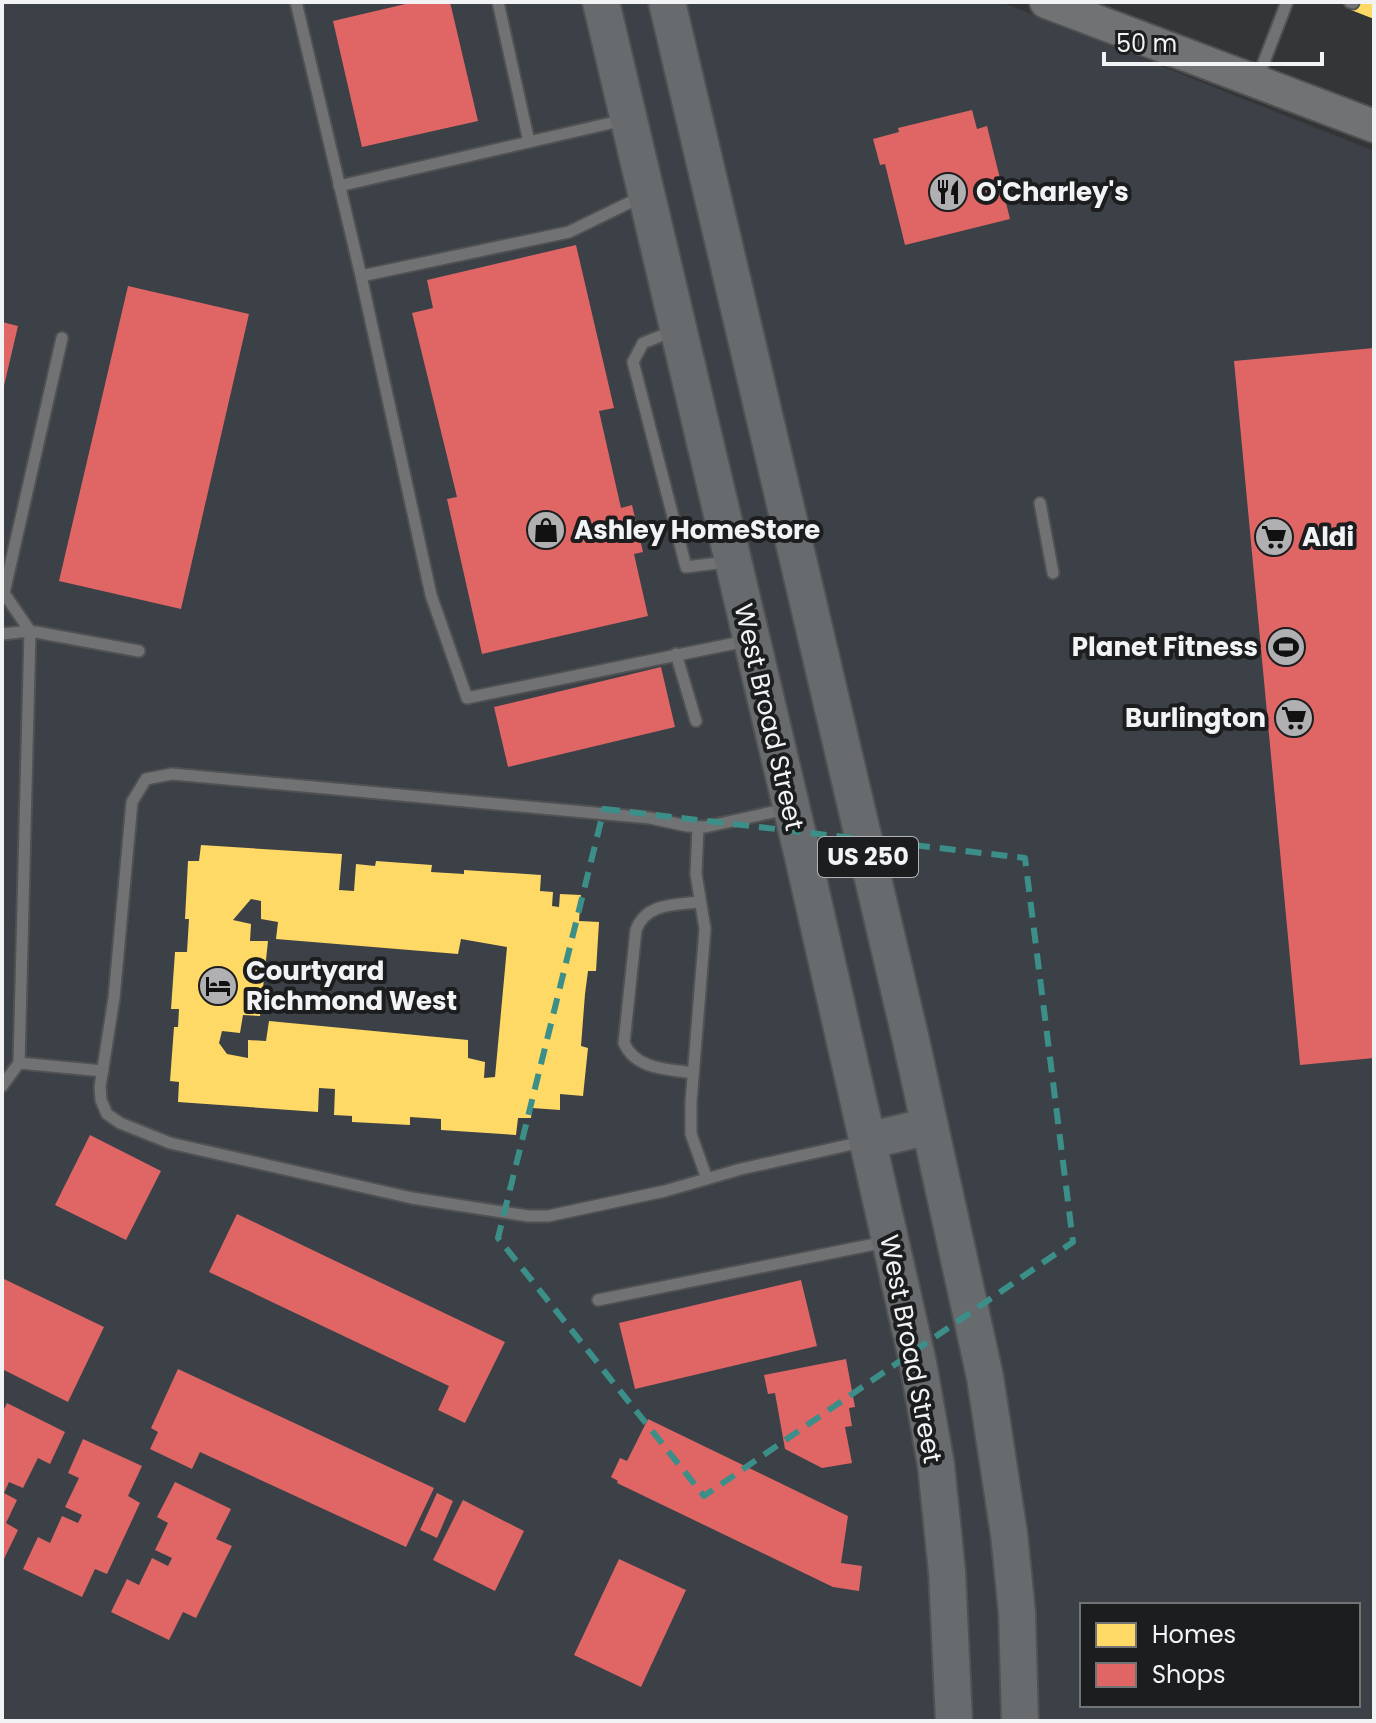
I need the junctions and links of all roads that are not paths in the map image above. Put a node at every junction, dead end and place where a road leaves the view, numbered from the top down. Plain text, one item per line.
1 (296, 2) edge
2 (498, 2) edge
3 (601, 2) edge
4 (667, 2) edge
5 (1046, 2) edge
6 (1287, 2) edge
7 (1257, 82) junction
8 (628, 119) junction
9 (1374, 126) edge
10 (529, 142) junction
11 (339, 186) junction
12 (645, 195) junction
13 (361, 276) junction
14 (677, 329) junction
15 (62, 338) dead end
16 (1040, 503) dead end
17 (732, 561) junction
18 (1053, 573) dead end
19 (30, 631) junction
20 (2, 634) edge
21 (751, 640) junction
22 (139, 651) dead end
23 (676, 654) junction
24 (696, 721) dead end
25 (789, 809) junction
26 (698, 827) junction
27 (699, 902) junction
28 (19, 1063) junction
29 (103, 1071) junction
30 (693, 1073) junction
31 (2, 1086) edge
32 (930, 1126) junction
33 (867, 1141) junction
34 (707, 1179) junction
35 (890, 1241) junction
36 (598, 1300) dead end
37 (954, 1721) edge
38 (1020, 1721) edge

1 - 11 lane
2 - 10 lane
3 - 8 main road, West Broad Street / US 250
4 - 32 main road, US 250
5 - 7 street
6 - 7 lane
7 - 9 street
8 - 10 lane
8 - 12 main road, West Broad Street / US 250
10 - 11 lane
11 - 13 lane
12 - 13 lane
12 - 14 main road, West Broad Street / US 250
13 - 23 lane
14 - 17 main road, West Broad Street / US 250
14 - 17 lane
15 - 19 lane
16 - 18 lane
17 - 21 main road, West Broad Street / US 250
19 - 20 lane
19 - 22 lane
19 - 28 lane
21 - 23 lane
21 - 25 main road, West Broad Street / US 250
23 - 24 lane
25 - 26 lane
25 - 33 main road, West Broad Street / US 250
26 - 27 lane
26 - 29 lane
27 - 30 lane
27 - 30 lane
28 - 29 lane
28 - 31 lane
29 - 34 lane
30 - 34 lane
32 - 33 main road
32 - 38 main road, US 250
33 - 34 lane
33 - 35 main road, West Broad Street / US 250
35 - 36 lane
35 - 37 main road, West Broad Street / US 250

